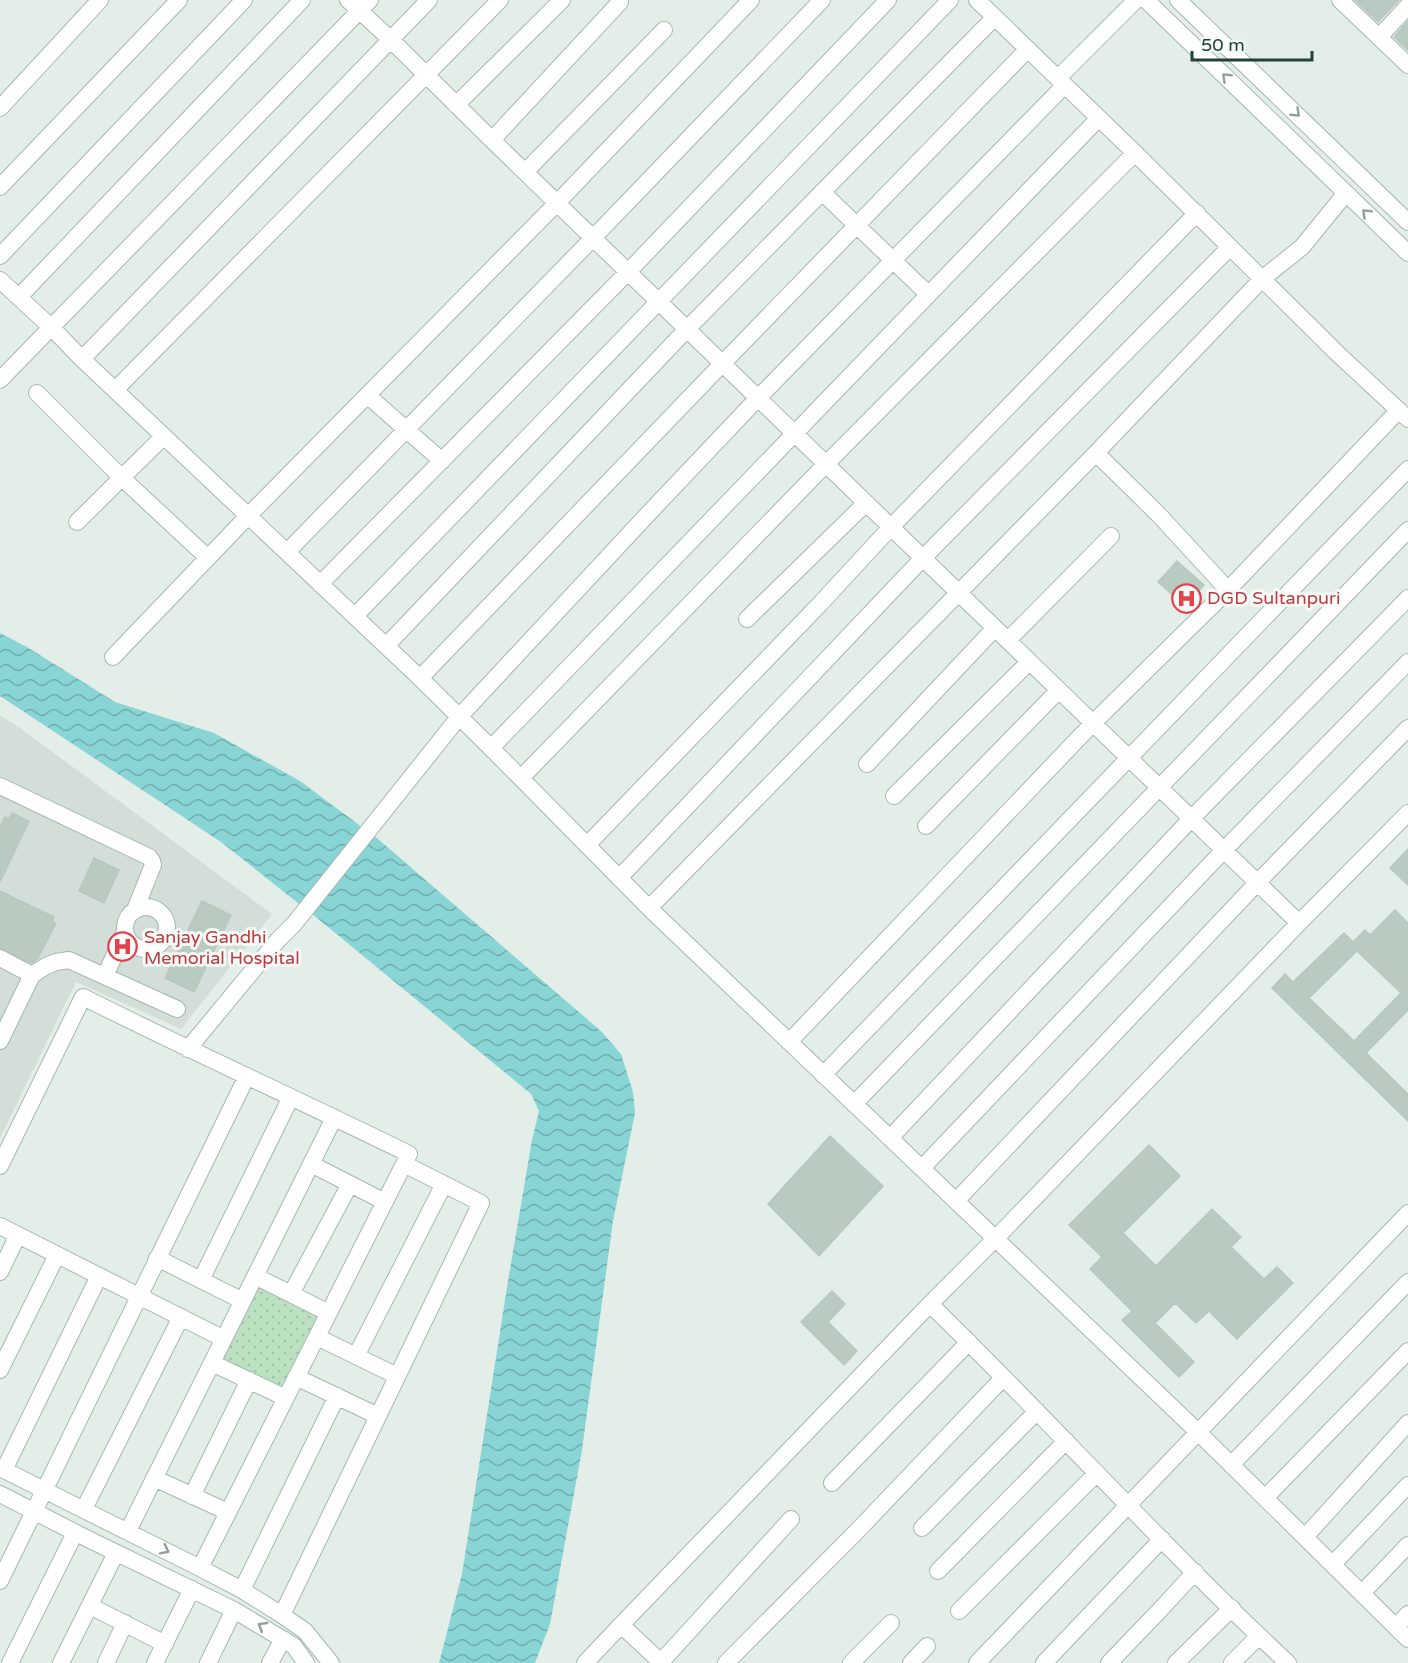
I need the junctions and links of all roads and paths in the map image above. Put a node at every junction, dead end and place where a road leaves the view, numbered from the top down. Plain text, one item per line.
1 (100, 0) edge
2 (179, 0) edge
3 (244, 0) edge
4 (302, 0) edge
5 (429, 0) edge
6 (500, 0) edge
7 (562, 0) edge
8 (751, 0) edge
9 (822, 0) edge
10 (888, 0) edge
11 (950, 0) edge
12 (977, 0) edge
13 (1136, 0) edge
14 (1146, 0) edge
15 (1178, 0) edge
16 (1344, 1) edge
17 (620, 2) dead end
18 (359, 4) edge
19 (1408, 6) edge
20 (995, 18) junction
21 (664, 30) dead end
22 (1378, 37) junction
23 (390, 39) junction
24 (1028, 49) junction
25 (1408, 65) edge
26 (426, 76) junction
27 (1061, 81) junction
28 (456, 105) junction
29 (0, 108) edge
30 (1099, 117) junction
31 (492, 140) junction
32 (1135, 153) junction
33 (525, 172) junction
34 (0, 187) edge
35 (822, 192) junction
36 (1346, 194) junction
37 (557, 203) junction
38 (1197, 213) junction
39 (1408, 222) edge
40 (857, 225) junction
41 (593, 238) junction
42 (1230, 247) junction
43 (1408, 253) edge
44 (0, 256) edge
45 (892, 261) junction
46 (628, 272) junction
47 (1262, 279) junction
48 (0, 280) edge
49 (928, 294) junction
50 (19, 297) junction
51 (658, 301) junction
52 (52, 328) junction
53 (687, 329) junction
54 (82, 359) junction
55 (722, 363) junction
56 (0, 380) edge
57 (116, 389) junction
58 (37, 393) dead end
59 (367, 395) junction
60 (758, 398) junction
61 (1403, 414) edge
62 (407, 429) junction
63 (794, 433) junction
64 (164, 436) junction
65 (1096, 453) junction
66 (442, 461) junction
67 (826, 464) junction
68 (1408, 469) edge
69 (121, 477) junction
70 (866, 503) junction
71 (248, 516) junction
72 (77, 522) dead end
73 (891, 527) junction
74 (1408, 530) edge
75 (1112, 536) dead end
76 (287, 552) junction
77 (208, 558) junction
78 (923, 558) junction
79 (320, 584) junction
80 (1228, 590) junction
81 (959, 593) junction
82 (1408, 598) edge
83 (355, 616) junction
84 (747, 619) dead end
85 (1001, 634) junction
86 (386, 646) junction
87 (113, 657) dead end
88 (1029, 662) junction
89 (1408, 662) edge
90 (420, 678) junction
91 (1059, 690) junction
92 (459, 717) junction
93 (1093, 723) junction
94 (1408, 728) edge
95 (491, 748) junction
96 (1128, 758) junction
97 (867, 764) dead end
98 (521, 778) junction
99 (0, 786) edge
100 (1159, 788) junction
101 (894, 796) dead end
102 (1408, 813) edge
103 (1191, 819) junction
104 (926, 826) dead end
105 (587, 845) junction
106 (1224, 850) junction
107 (619, 878) junction
108 (1257, 883) junction
109 (649, 908) junction
110 (135, 910) junction
111 (1299, 923) junction
112 (125, 932) junction
113 (0, 958) edge
114 (32, 975) junction
115 (105, 976) junction
116 (177, 1009) dead end
117 (0, 1041) edge
118 (789, 1042) junction
119 (188, 1049) junction
120 (823, 1075) junction
121 (247, 1076) junction
122 (291, 1097) junction
123 (854, 1104) junction
124 (334, 1118) junction
125 (890, 1138) junction
126 (311, 1164) junction
127 (404, 1164) junction
128 (0, 1167) edge
129 (922, 1168) junction
130 (350, 1184) junction
131 (444, 1184) junction
132 (956, 1201) junction
133 (385, 1202) junction
134 (1408, 1213) edge
135 (0, 1226) edge
136 (18, 1235) junction
137 (996, 1238) junction
138 (57, 1255) junction
139 (157, 1258) junction
140 (0, 1272) edge
141 (99, 1276) junction
142 (255, 1276) junction
143 (201, 1280) junction
144 (1408, 1282) edge
145 (291, 1294) junction
146 (139, 1296) junction
147 (243, 1301) junction
148 (930, 1304) junction
149 (329, 1313) junction
150 (181, 1317) junction
151 (317, 1336) junction
152 (224, 1339) junction
153 (969, 1342) junction
154 (1408, 1351) edge
155 (356, 1356) junction
156 (212, 1363) junction
157 (0, 1370) edge
158 (397, 1376) junction
159 (296, 1377) junction
160 (1003, 1378) junction
161 (249, 1380) junction
162 (337, 1396) junction
163 (286, 1398) junction
164 (1037, 1411) junction
165 (378, 1416) junction
166 (1408, 1423) edge
167 (1198, 1432) junction
168 (1066, 1441) junction
169 (1231, 1465) junction
170 (2, 1469) edge
171 (1097, 1473) junction
172 (154, 1478) junction
173 (832, 1483) dead end
174 (1408, 1485) edge
175 (44, 1490) junction
176 (0, 1494) edge
177 (192, 1496) junction
178 (1265, 1498) junction
179 (1130, 1505) junction
180 (84, 1509) junction
181 (34, 1511) junction
182 (228, 1512) junction
183 (791, 1520) dead end
184 (922, 1528) dead end
185 (128, 1531) junction
186 (75, 1533) junction
187 (1305, 1537) junction
188 (1162, 1539) junction
189 (1408, 1545) edge
190 (116, 1553) junction
191 (1333, 1564) junction
192 (200, 1568) junction
193 (938, 1571) dead end
194 (1195, 1572) junction
195 (0, 1581) edge
196 (192, 1589) junction
197 (242, 1590) junction
198 (1362, 1593) junction
199 (90, 1606) junction
200 (1232, 1608) junction
201 (234, 1610) junction
202 (959, 1611) dead end
203 (1408, 1614) edge
204 (282, 1615) junction
205 (124, 1623) junction
206 (891, 1623) dead end
207 (621, 1625) junction
208 (1402, 1633) edge
209 (1259, 1636) junction
210 (283, 1639) junction
211 (165, 1644) junction
212 (927, 1647) dead end
213 (10, 1663) edge
214 (62, 1663) edge
215 (106, 1663) edge
216 (155, 1663) edge
217 (207, 1663) edge
218 (270, 1663) edge
219 (306, 1663) edge
220 (331, 1663) edge
221 (585, 1663) edge
222 (662, 1663) edge
223 (726, 1663) edge
224 (851, 1663) edge
225 (911, 1663) edge
226 (977, 1663) edge
227 (1044, 1663) edge
228 (1109, 1663) edge
229 (1176, 1663) edge
230 (1232, 1663) edge
231 (1288, 1663) edge

1 - 29 street
2 - 34 street
3 - 44 street
4 - 50 street
5 - 23 street
6 - 26 street
7 - 28 street
8 - 37 street
9 - 41 street
10 - 46 street
11 - 51 street
12 - 20 street
13 - 27 street
36 -> 14 street
15 -> 39 street
16 - 22 street
17 - 31 street
18 - 23 street
18 - 52 street
19 - 22 street
20 - 24 street
20 - 35 street
21 - 33 street
22 - 25 street
23 - 26 street
23 - 54 street
24 - 27 street
24 - 40 street
26 - 28 street
26 - 57 street
27 - 30 street
27 - 45 street
28 - 31 street
30 - 32 street
30 - 49 street
31 - 33 street
32 - 38 street
32 - 67 street
33 - 37 street
35 - 40 street
35 - 53 street
43 -> 36 street
36 - 47 street
37 - 41 street
37 - 59 street
38 - 42 street
38 - 73 street
40 - 45 street
40 - 55 street
41 - 46 street
41 - 62 street
42 - 47 street
42 - 78 street
45 - 49 street
45 - 60 street
46 - 51 street
46 - 66 street
47 - 61 street
47 - 65 street
48 - 50 street
49 - 63 street
50 - 52 street
51 - 53 street
51 - 83 street
52 - 54 street
52 - 56 street
53 - 55 street
53 - 86 street
54 - 57 street
55 - 60 street
55 - 90 street
57 - 64 street
58 - 69 street
59 - 62 street
59 - 71 street
60 - 63 street
60 - 92 street
61 - 80 street
62 - 66 street
62 - 76 street
63 - 67 street
63 - 95 street
64 - 69 street
64 - 71 street
65 - 80 street
65 - 81 street
66 - 79 street
67 - 70 street
67 - 98 street
68 - 96 street
69 - 72 street
69 - 77 street
70 - 73 street
70 - 84 street
71 - 76 street
71 - 77 street
73 - 78 street
73 - 105 street
74 - 100 street
75 - 85 street
76 - 79 street
77 - 87 street
78 - 81 street
78 - 107 street
79 - 83 street
80 - 93 street
81 - 85 street
81 - 109 street
82 - 103 street
83 - 86 street
85 - 88 street
85 - 97 street
86 - 90 street
88 - 91 street
88 - 101 street
89 - 106 street
90 - 92 street
91 - 93 street
91 - 104 street
92 - 95 street
92 - 119 street
93 - 96 street
93 - 118 street
94 - 108 street
95 - 98 street
96 - 100 street
96 - 120 street
98 - 105 street
99 - 110 street
100 - 103 street
100 - 123 street
102 - 111 street
103 - 106 street
103 - 125 street
105 - 107 street
106 - 108 street
106 - 129 street
107 - 109 street
108 - 111 street
108 - 132 street
109 - 118 street
110 - 112 street
110 - 112 street
111 - 137 street
112 - 115 street
113 - 114 street
114 - 115 street
114 - 117 street
115 - 116 street
118 - 120 street
119 - 121 street
119 - 128 street
120 - 123 street
121 - 122 street
121 - 139 street
122 - 124 street
122 - 143 street
123 - 125 street
124 - 126 street
124 - 127 street
125 - 129 street
126 - 130 street
126 - 142 street
127 - 131 street
127 - 133 street
129 - 132 street
130 - 133 street
130 - 145 street
131 - 155 street
131 - 158 street
132 - 137 street
133 - 149 street
134 - 167 street
135 - 136 street
136 - 138 street
136 - 140 street
137 - 148 street
137 - 167 street
138 - 141 street
138 - 157 street
139 - 143 street
139 - 146 street
141 - 146 street
141 - 170 street
142 - 145 street
142 - 147 street
143 - 147 street
144 - 169 street
145 - 149 street
146 - 150 street
146 - 175 street
147 - 152 street
148 - 153 street
148 - 207 street
149 - 151 street
150 - 152 street
150 - 180 street
151 - 155 street
151 - 159 street
152 - 156 street
153 - 160 street
153 - 173 street
154 - 178 street
155 - 158 street
156 - 161 street
156 - 172 street
158 - 165 street
159 - 162 street
159 - 163 street
160 - 164 street
160 - 223 street
161 - 163 street
161 - 177 street
162 - 165 street
162 - 197 street
163 - 182 street
164 - 168 street
164 - 184 street
165 - 204 street
166 - 187 street
167 - 169 street
167 - 179 street
168 - 171 street
168 - 193 street
169 - 178 street
170 - 175 street
171 - 179 street
171 - 202 street
172 - 177 street
172 - 185 street
174 - 191 street
175 - 180 street
175 - 181 street
176 - 181 street
177 - 182 street
178 - 187 street
179 - 188 street
179 - 226 street
180 - 185 street
181 - 186 street
181 - 195 street
182 - 192 street
183 - 222 street
185 -> 192 street
186 - 190 street
186 - 213 street
187 - 191 street
188 - 194 street
188 - 227 street
189 - 198 street
190 - 196 street
190 - 199 street
191 - 198 street
192 - 197 street
194 - 200 street
194 - 228 street
196 - 201 street
196 - 211 street
197 - 204 street
198 - 208 street
199 - 205 street
199 - 214 street
200 - 209 street
200 - 229 street
210 -> 201 street
201 - 217 street
203 - 208 street
204 - 220 street
205 - 211 street
205 - 215 street
206 - 224 street
207 - 221 street
207 - 222 street
209 - 230 street
209 - 231 street
210 - 218 street
210 - 219 street
211 - 216 street
212 - 225 street

